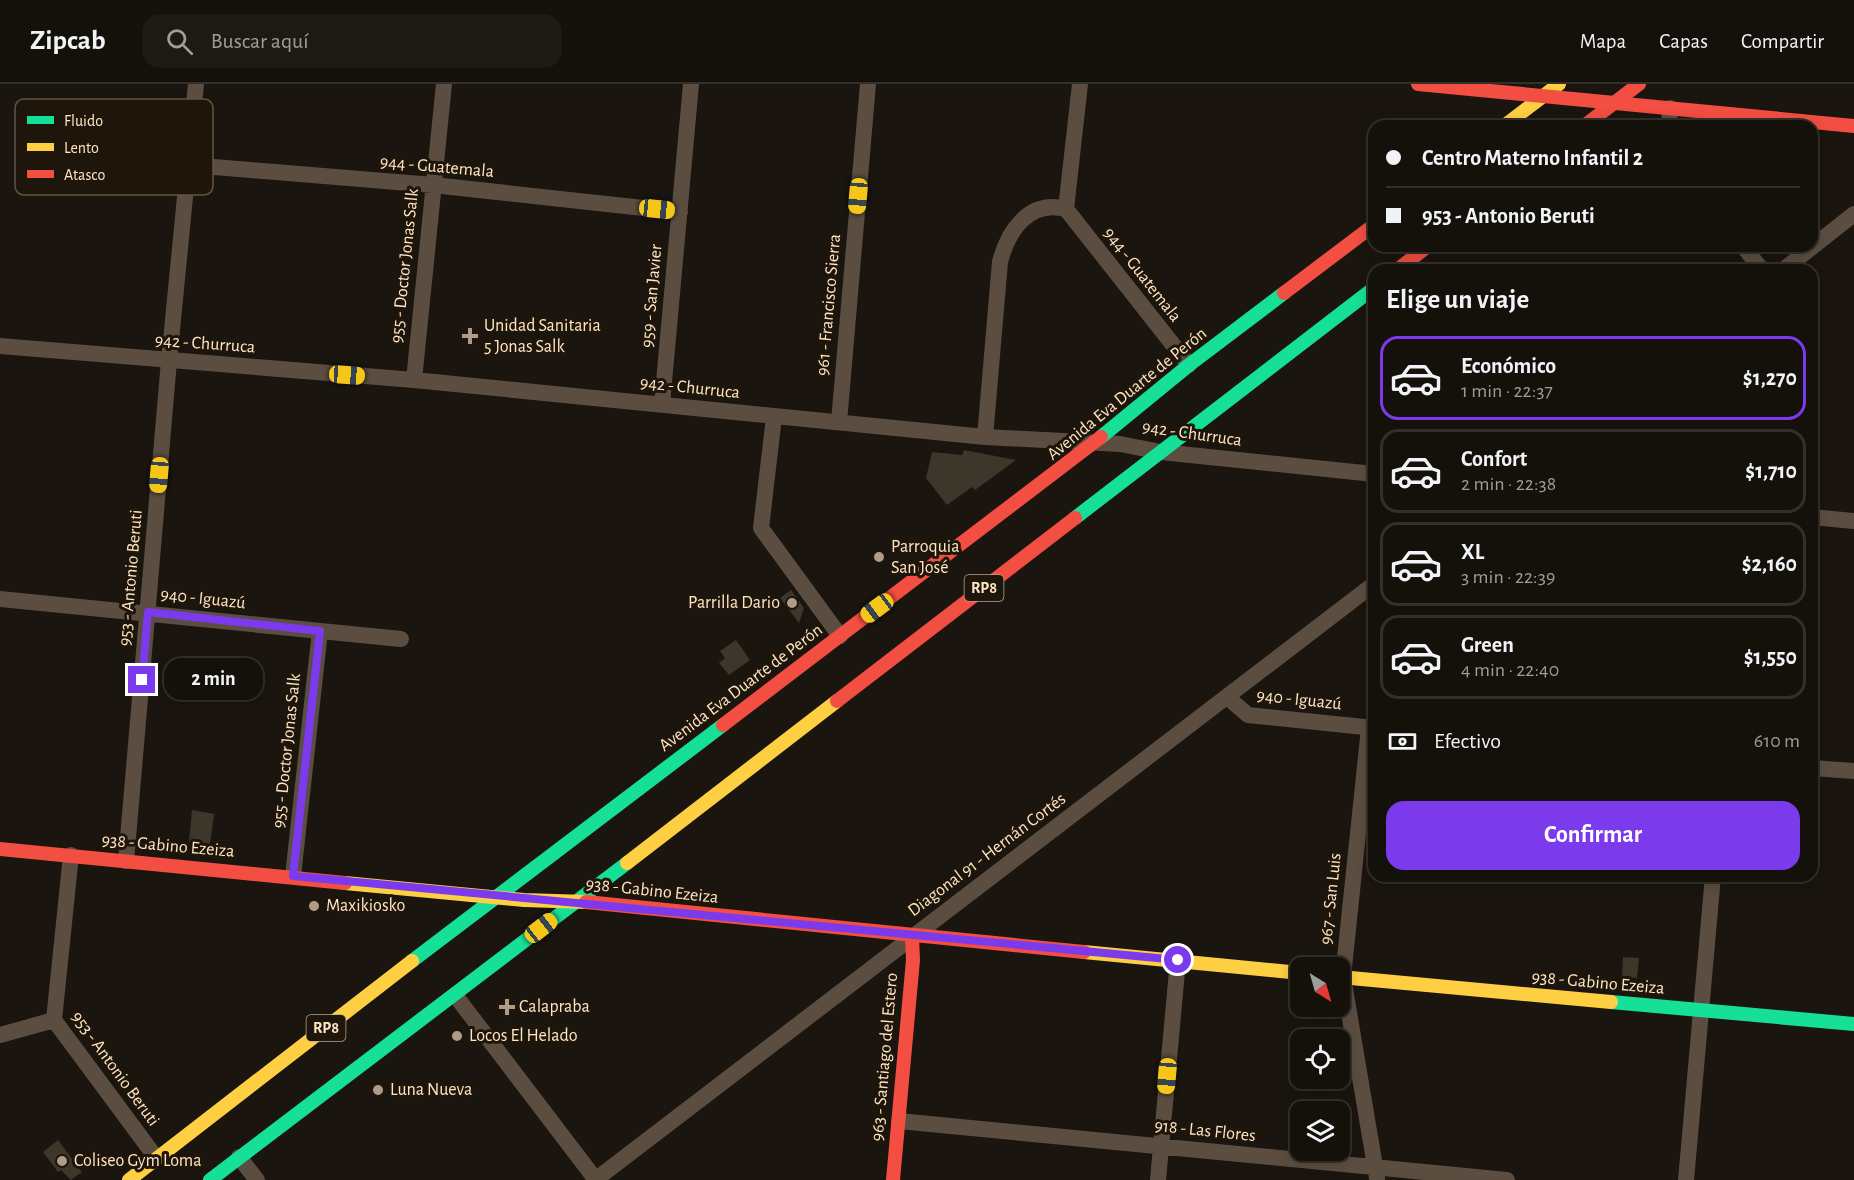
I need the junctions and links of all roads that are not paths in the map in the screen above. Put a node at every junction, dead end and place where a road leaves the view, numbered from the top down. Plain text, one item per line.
1 (196, 84) edge
2 (444, 84) edge
3 (691, 84) edge
4 (868, 84) edge
5 (1080, 84) edge
6 (1418, 84) edge
7 (1559, 84) edge
8 (1639, 84) edge
9 (1542, 97) junction
10 (195, 99) edge
11 (1616, 101) junction
12 (1670, 108) junction
13 (1512, 120) edge
14 (1592, 120) edge
15 (1669, 120) edge
16 (1793, 120) edge
17 (1818, 122) edge
18 (1854, 126) edge
19 (213, 167) edge
20 (433, 186) junction
21 (187, 195) edge
22 (1066, 209) junction
23 (680, 212) junction
24 (1854, 214) edge
25 (1368, 230) edge
26 (1818, 242) edge
27 (1420, 252) edge
28 (1748, 252) edge
29 (1806, 252) edge
30 (1405, 264) edge
31 (1757, 264) edge
32 (1791, 264) edge
33 (1368, 293) edge
34 (0, 346) edge
35 (169, 361) junction
36 (1189, 365) junction
37 (414, 380) junction
38 (662, 404) junction
39 (774, 417) junction
40 (839, 422) junction
41 (985, 437) junction
42 (1091, 444) junction
43 (1161, 452) junction
44 (1368, 473) edge
45 (1818, 518) edge
46 (1854, 521) edge
47 (1368, 589) edge
48 (0, 599) edge
49 (148, 612) junction
50 (320, 631) junction
51 (840, 636) junction
52 (401, 639) dead end
53 (1227, 698) junction
54 (1368, 728) edge
55 (1368, 760) edge
56 (1818, 768) edge
57 (1854, 771) edge
58 (0, 849) edge
59 (71, 855) junction
60 (126, 861) junction
61 (293, 876) junction
62 (1712, 882) edge
63 (494, 897) junction
64 (575, 902) junction
65 (912, 937) junction
66 (1343, 957) edge
67 (1178, 960) junction
68 (1290, 972) edge
69 (1350, 978) edge
70 (455, 995) junction
71 (1700, 1011) junction
72 (1348, 1017) edge
73 (54, 1020) junction
74 (1854, 1024) edge
75 (0, 1035) edge
76 (899, 1121) junction
77 (1161, 1146) junction
78 (239, 1158) junction
79 (157, 1159) junction
80 (1377, 1174) edge
81 (129, 1180) edge
82 (210, 1180) edge
83 (256, 1180) edge
84 (595, 1180) edge
85 (893, 1180) edge
86 (1158, 1180) edge
87 (1507, 1180) edge
88 (1686, 1180) edge

1 - 10 street, 953 - Antonio Beruti
2 - 20 street, 955 - Doctor Jonas Salk
3 - 23 street, 959 - San Javier
4 - 40 street, 961 - Francisco Sierra
5 - 22 street
6 - 9 main road
7 - 9 main road
8 - 11 main road
9 - 11 main road
9 - 13 main road
11 - 12 main road
11 - 14 main road
12 - 15 street
12 - 16 main road
17 - 18 main road
19 - 20 street, 944 - Guatemala
20 - 23 street, 944 - Guatemala
20 - 37 street, 955 - Doctor Jonas Salk
21 - 35 street, 953 - Antonio Beruti
22 - 36 street, 944 - Guatemala
22 - 41 street
23 - 38 street, 959 - San Javier
24 - 26 street
25 - 36 main road, Avenida Eva Duarte de Perón / RP8
27 - 30 main road
28 - 31 street
29 - 32 street
33 - 43 main road, RP8
34 - 35 street, 942 - Churruca
35 - 37 street, 942 - Churruca
35 - 49 street, 953 - Antonio Beruti
36 - 42 main road, Avenida Eva Duarte de Perón / RP8
37 - 38 street, 942 - Churruca
38 - 39 street, 942 - Churruca
39 - 40 street, 942 - Churruca
39 - 51 street
40 - 41 street, 942 - Churruca
41 - 42 street, 942 - Churruca
42 - 43 street, 942 - Churruca
42 - 51 main road, Avenida Eva Duarte de Perón / RP8
43 - 44 street, 942 - Churruca
43 - 64 main road, RP8
45 - 46 street
47 - 53 street, Diagonal 91 - Hernán Cortés
48 - 49 street, 940 - Iguazú
49 - 50 street, 940 - Iguazú
49 - 60 street, 953 - Antonio Beruti
50 - 52 street, 940 - Iguazú
50 - 61 street, 955 - Doctor Jonas Salk
51 - 63 main road, Avenida Eva Duarte de Perón / RP8
53 - 54 street, 940 - Iguazú
53 - 65 street, Diagonal 91 - Hernán Cortés
55 - 66 street, 967 - San Luis
56 - 57 street
58 - 59 main road, 938 - Gabino Ezeiza
59 - 60 main road, 938 - Gabino Ezeiza
59 - 73 street, 953 - Antonio Beruti
60 - 61 main road, 938 - Gabino Ezeiza
61 - 63 main road, 938 - Gabino Ezeiza
62 - 71 street
63 - 64 main road, 938 - Gabino Ezeiza
63 - 79 main road, Avenida Eva Duarte de Perón / RP8
64 - 65 main road, 938 - Gabino Ezeiza
64 - 70 main road, RP8
65 - 67 main road, 938 - Gabino Ezeiza
65 - 76 main road, 963 - Santiago del Estero
65 - 84 street, Diagonal 91 - Hernán Cortés
67 - 68 main road, 938 - Gabino Ezeiza
67 - 77 street
69 - 71 main road, 938 - Gabino Ezeiza
70 - 78 main road, RP8
70 - 84 street
71 - 74 main road, 938 - Gabino Ezeiza
71 - 88 street
72 - 80 street, 967 - San Luis
73 - 75 street
73 - 79 street, 953 - Antonio Beruti
76 - 77 street, 918 - Las Flores
76 - 85 main road, 963 - Santiago del Estero
77 - 80 street, 918 - Las Flores
77 - 86 street
78 - 82 main road, RP8
78 - 83 street
79 - 81 main road, Avenida Eva Duarte de Perón / RP8
80 - 87 street, 918 - Las Flores

